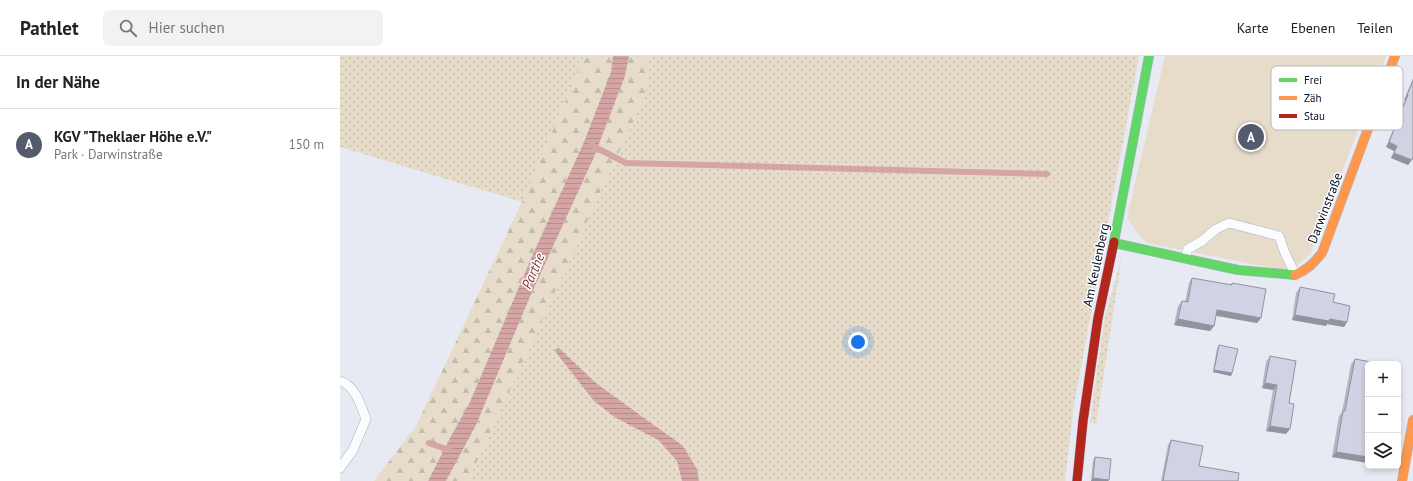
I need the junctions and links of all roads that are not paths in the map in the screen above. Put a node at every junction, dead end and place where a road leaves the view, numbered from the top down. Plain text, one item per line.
1 (1149, 56) edge
2 (1395, 56) edge
3 (1391, 66) edge
4 (1368, 130) edge
5 (1114, 243) junction
6 (1185, 259) junction
7 (1296, 276) junction
8 (340, 381) edge
9 (1413, 420) edge
10 (340, 468) edge
11 (1077, 481) edge
12 (1402, 481) edge

1 - 5 street, Am Keulenberg
2 - 3 street, Darwinstraße
4 - 7 street, Darwinstraße
5 - 6 street
5 - 11 street, Am Keulenberg
6 - 7 street
6 - 7 lane
8 - 10 lane
9 - 12 street

